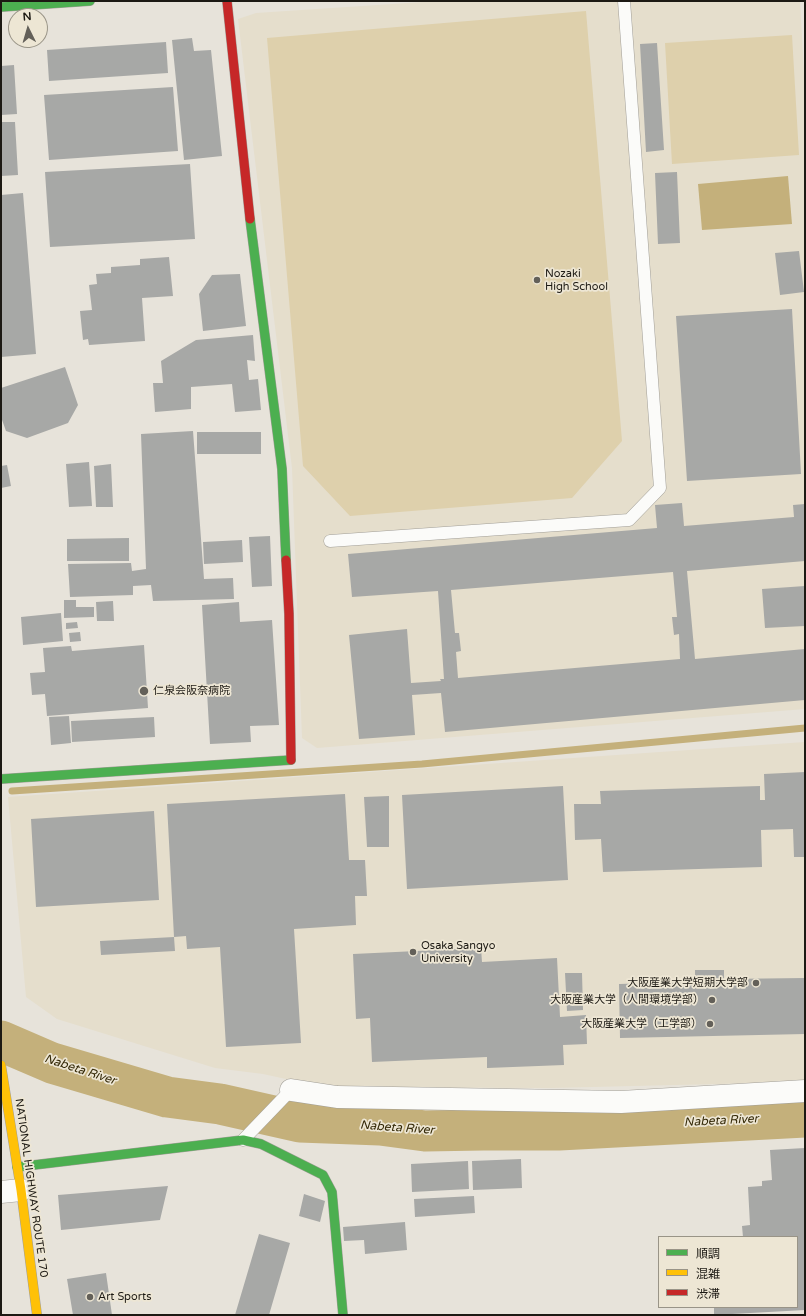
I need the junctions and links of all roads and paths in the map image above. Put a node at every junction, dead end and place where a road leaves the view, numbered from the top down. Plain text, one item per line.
1 (90, 1) edge
2 (227, 1) edge
3 (624, 1) edge
4 (1, 7) edge
5 (330, 541) dead end
6 (1, 779) edge
7 (1, 1066) edge
8 (805, 1091) edge
9 (288, 1094) joint
10 (243, 1140) junction
11 (17, 1167) junction
12 (11, 1191) edge
13 (37, 1315) edge
14 (343, 1315) edge

1 - 4 main road
2 - 6 main road
3 - 5 lane
7 - 11 main road, NATIONAL HIGHWAY ROUTE 170
8 - 9 street
9 - 10 lane
10 - 11 main road
10 - 14 main road
11 - 12 main road, NATIONAL HIGHWAY ROUTE 170
12 - 13 main road, NATIONAL HIGHWAY ROUTE 170

